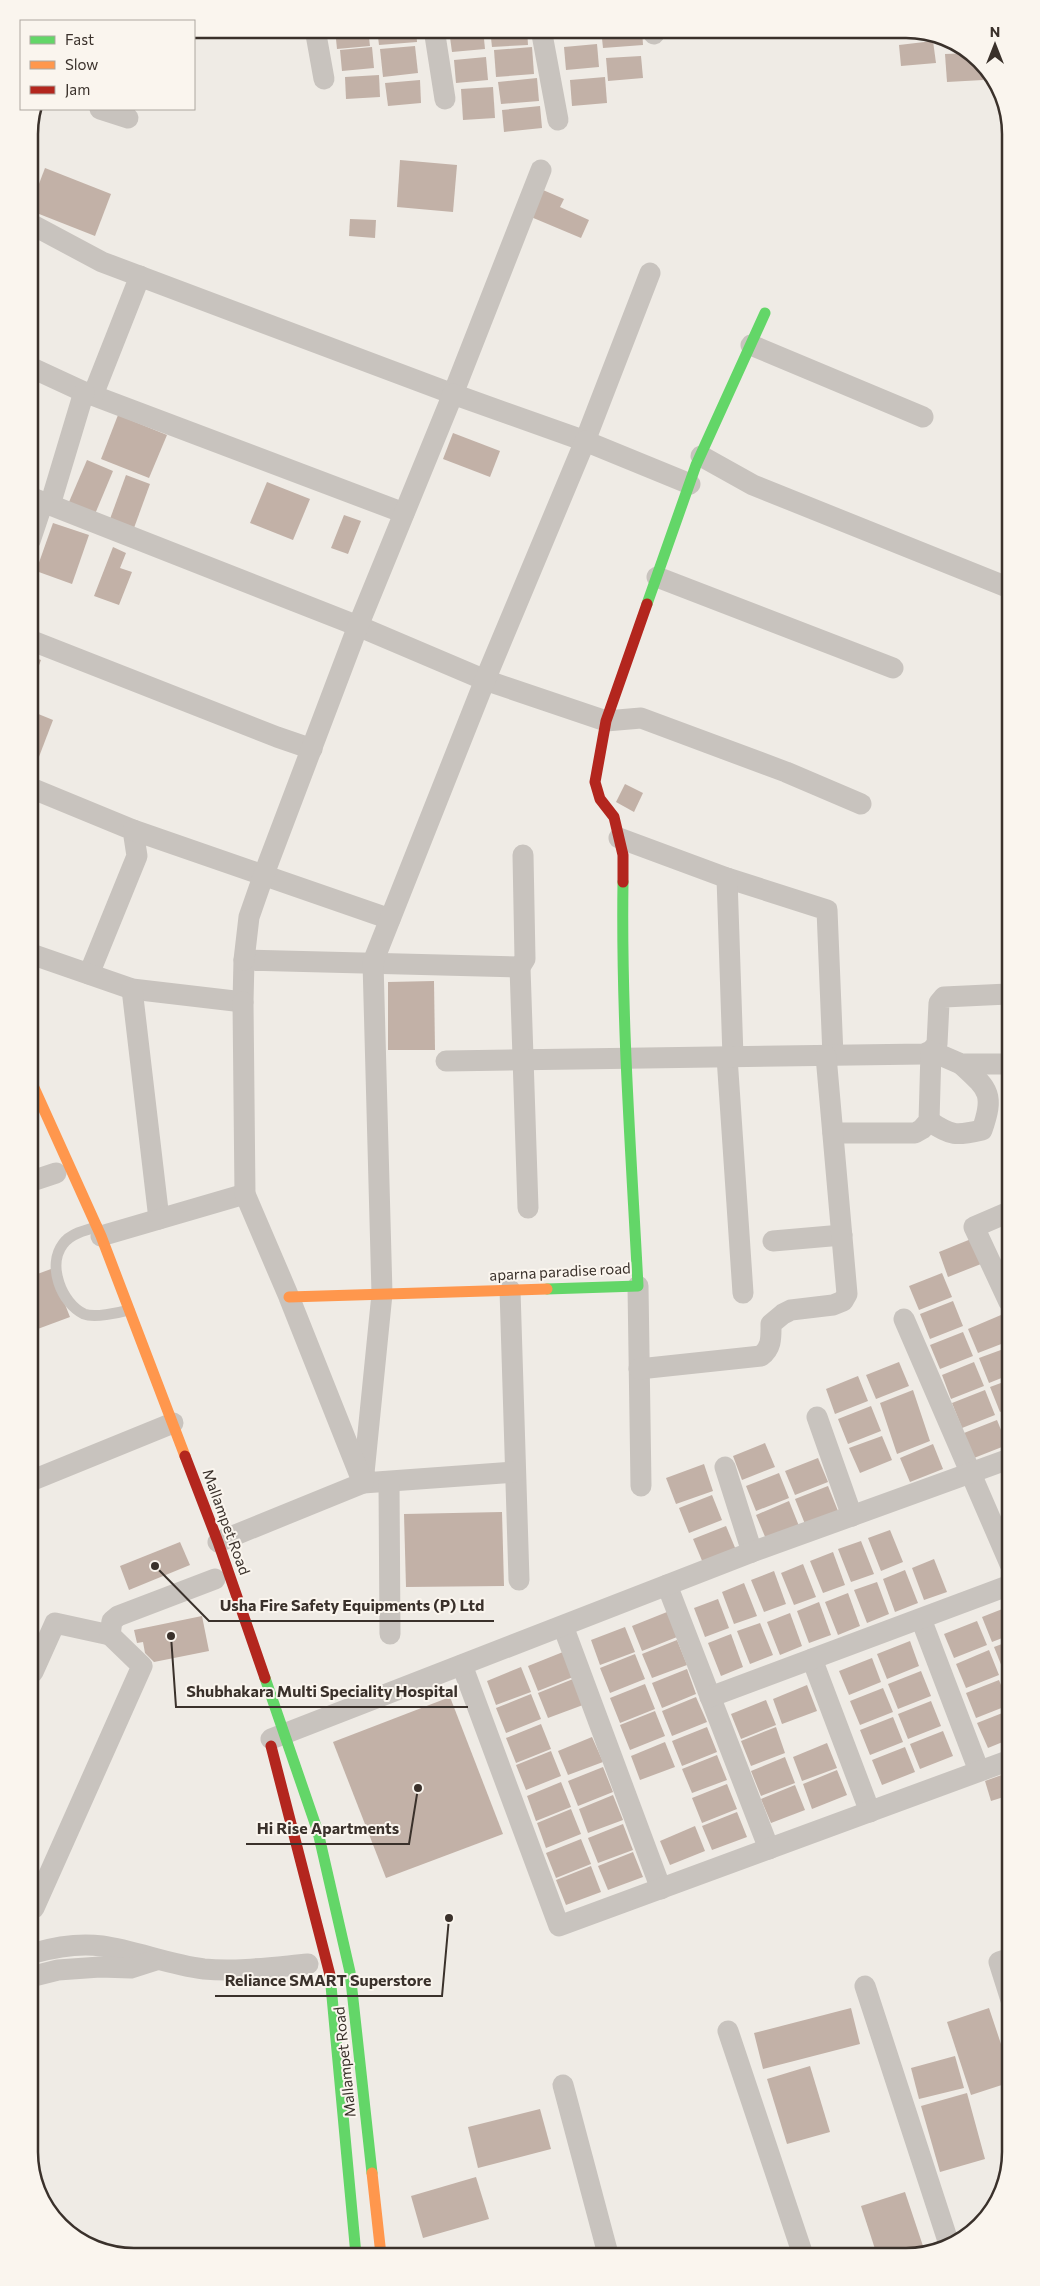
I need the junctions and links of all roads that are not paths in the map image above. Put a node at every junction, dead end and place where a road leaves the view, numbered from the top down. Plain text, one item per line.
1 (317, 38) edge
2 (435, 38) edge
3 (543, 38) edge
4 (324, 79) dead end
5 (445, 99) dead end
6 (103, 110) edge
7 (128, 118) dead end
8 (558, 120) dead end
9 (541, 170) dead end
10 (38, 228) edge
11 (650, 273) dead end
12 (140, 276) junction
13 (765, 313) dead end
14 (751, 345) junction
15 (38, 371) edge
16 (89, 393) junction
17 (453, 394) junction
18 (923, 417) dead end
19 (585, 441) junction
20 (700, 456) junction
21 (690, 484) junction
22 (41, 501) edge
23 (404, 513) junction
24 (657, 577) junction
25 (1002, 585) edge
26 (358, 626) junction
27 (38, 643) edge
28 (893, 668) dead end
29 (485, 680) junction
30 (606, 721) junction
31 (312, 749) junction
32 (38, 791) edge
33 (861, 804) dead end
34 (134, 830) junction
35 (619, 838) junction
36 (523, 855) dead end
37 (264, 874) junction
38 (728, 878) junction
39 (390, 919) junction
40 (38, 956) edge
41 (244, 960) junction
42 (373, 962) junction
43 (520, 967) junction
44 (89, 974) junction
45 (132, 990) junction
46 (1002, 994) edge
47 (243, 1002) junction
48 (931, 1051) junction
49 (829, 1056) junction
50 (730, 1057) junction
51 (626, 1059) junction
52 (523, 1060) junction
53 (446, 1061) dead end
54 (961, 1064) junction
55 (1002, 1064) edge
56 (38, 1094) edge
57 (929, 1121) junction
58 (52, 1126) junction
59 (38, 1132) dead end
60 (833, 1133) junction
61 (56, 1173) dead end
62 (38, 1179) edge
63 (245, 1194) junction
64 (528, 1208) dead end
65 (1002, 1215) edge
66 (160, 1219) junction
67 (88, 1232) junction
68 (842, 1235) junction
69 (773, 1241) dead end
70 (638, 1286) junction
71 (1002, 1287) edge
72 (510, 1290) junction
73 (743, 1293) dead end
74 (382, 1294) junction
75 (289, 1297) junction
76 (129, 1310) junction
77 (904, 1319) dead end
78 (639, 1369) junction
79 (816, 1417) dead end
80 (162, 1427) junction
81 (1002, 1462) edge
82 (725, 1467) dead end
83 (515, 1472) junction
84 (970, 1474) junction
85 (38, 1478) edge
86 (389, 1482) junction
87 (363, 1483) junction
88 (641, 1486) dead end
89 (852, 1516) junction
90 (218, 1542) junction
91 (1002, 1546) edge
92 (752, 1552) junction
93 (215, 1579) dead end
94 (518, 1580) dead end
95 (667, 1585) junction
96 (1002, 1589) edge
97 (921, 1619) junction
98 (563, 1626) junction
99 (390, 1634) dead end
100 (110, 1636) junction
101 (812, 1659) junction
102 (38, 1661) edge
103 (462, 1665) junction
104 (710, 1697) junction
105 (274, 1735) junction
106 (1002, 1763) edge
107 (980, 1771) junction
108 (870, 1812) junction
109 (769, 1849) junction
110 (660, 1889) junction
111 (38, 1899) edge
112 (38, 1952) edge
113 (158, 1960) junction
114 (1002, 1961) edge
115 (308, 1964) dead end
116 (1002, 1972) edge
117 (38, 1975) edge
118 (865, 1986) dead end
119 (728, 2031) dead end
120 (563, 2085) dead end
121 (948, 2239) edge
122 (355, 2248) edge
123 (380, 2248) edge
124 (606, 2248) edge
125 (801, 2248) edge

1 - 4 street
2 - 5 street
3 - 8 street
6 - 7 street
9 - 17 street
10 - 12 street
11 - 19 street
12 - 16 street
12 - 17 street
13 - 14 main road, aparna paradise road
14 - 18 street
14 - 20 main road, aparna paradise road
15 - 16 street
16 - 22 street
16 - 23 street
17 - 19 street
17 - 23 street
19 - 21 street
19 - 29 street
20 - 21 main road, aparna paradise road
20 - 25 street
21 - 24 main road, aparna paradise road
22 - 26 street
23 - 26 street
24 - 28 street
24 - 30 main road, aparna paradise road
26 - 29 street
26 - 31 street
27 - 31 street
29 - 30 street
29 - 39 street
30 - 33 street
30 - 35 main road, aparna paradise road
31 - 37 street
32 - 34 street
34 - 37 street
34 - 44 street
35 - 38 street
35 - 51 main road, aparna paradise road
36 - 43 street
37 - 39 street
37 - 41 street
38 - 49 street
38 - 50 street
39 - 42 street
40 - 44 street
41 - 42 street
41 - 47 street
42 - 43 street
42 - 74 street
43 - 52 street
44 - 45 street
45 - 47 street
45 - 66 street
46 - 48 street
47 - 63 street
48 - 49 street
48 - 54 street
48 - 57 street
49 - 50 street
49 - 60 street
50 - 51 street
50 - 73 street
51 - 52 street
51 - 70 main road, aparna paradise road
52 - 53 street
52 - 64 street
54 - 55 street
54 - 57 street
56 - 58 main road, Mallampet Road
57 - 60 street
58 - 59 main road
58 - 67 main road, Mallampet Road
60 - 68 street
61 - 62 street
63 - 66 street
63 - 75 street
65 - 71 street
66 - 67 street
67 - 76 main road, Mallampet Road
67 - 76 lane
68 - 69 street
68 - 78 street
70 - 72 main road, aparna paradise road
70 - 78 street
72 - 74 main road, aparna paradise road
72 - 83 street
74 - 75 main road, aparna paradise road
74 - 87 street
75 - 87 street
76 - 80 main road, Mallampet Road
77 - 84 street
78 - 88 street
79 - 89 street
80 - 85 street
80 - 90 main road, Mallampet Road
81 - 84 street
82 - 92 street
83 - 86 street
83 - 94 street
84 - 89 street
84 - 91 street
86 - 87 street
86 - 99 street
87 - 90 street
89 - 92 street
90 - 105 main road, Mallampet Road
92 - 95 street
93 - 100 street
95 - 98 street
95 - 104 street
96 - 97 street
97 - 101 street
97 - 107 street
98 - 103 street
98 - 110 street
100 - 102 street
100 - 111 street
101 - 104 street
101 - 108 street
103 - 105 street
103 - 110 street
104 - 109 street
105 - 122 main road, Mallampet Road
105 - 123 main road, Mallampet Road
106 - 107 street
107 - 108 street
108 - 109 street
109 - 110 street
112 - 113 street
113 - 115 street
113 - 117 street
114 - 116 street
118 - 121 street
119 - 125 street
120 - 124 street

